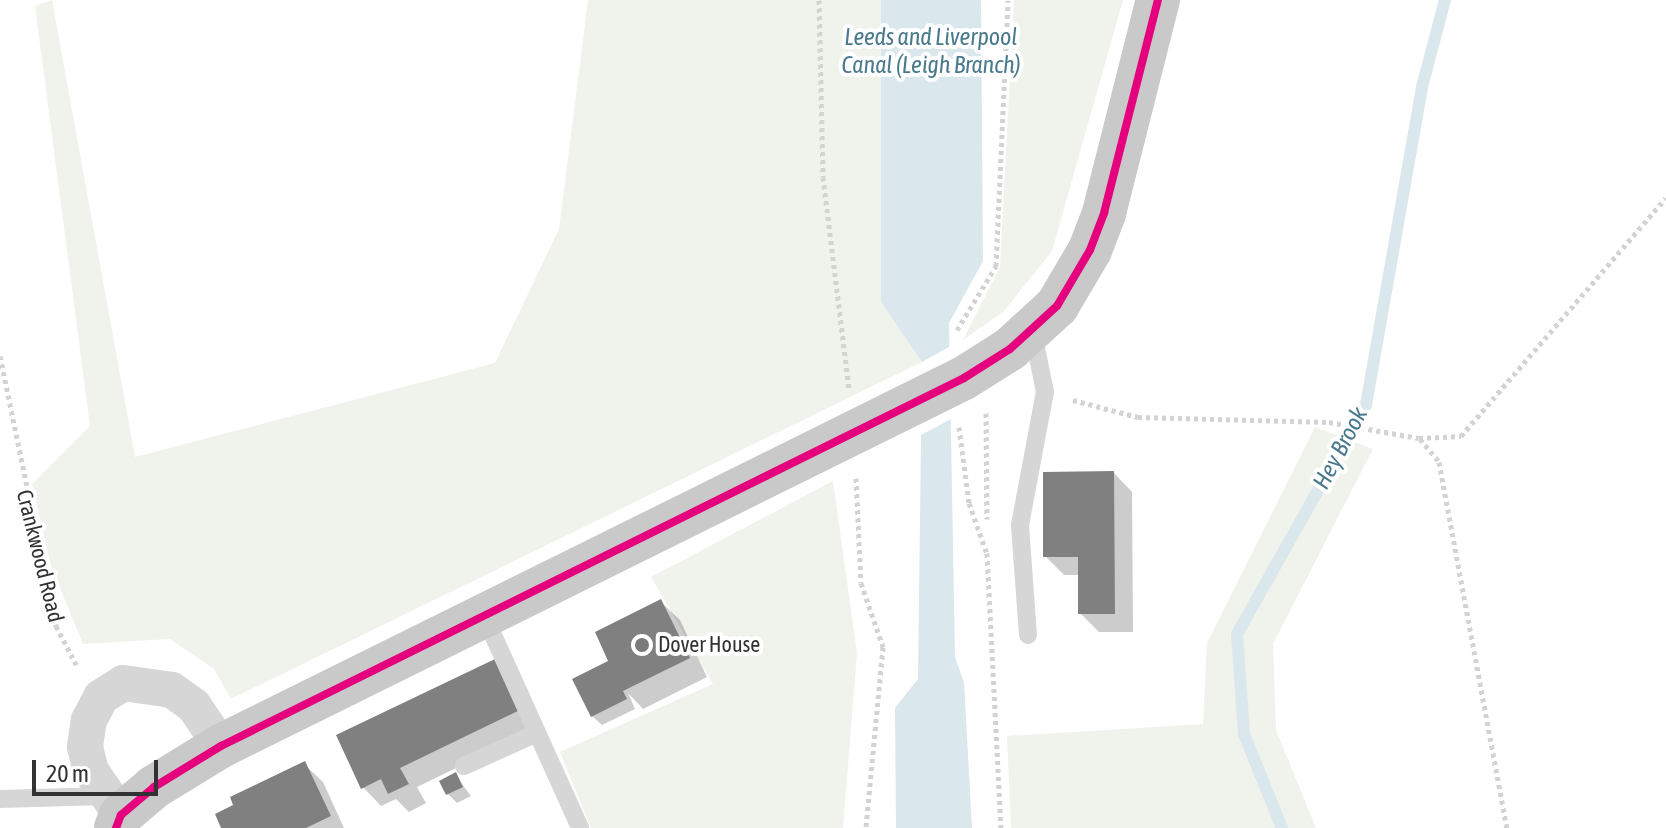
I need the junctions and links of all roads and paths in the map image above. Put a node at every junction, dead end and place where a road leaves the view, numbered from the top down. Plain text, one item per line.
1 (1008, 0) edge
2 (1158, 0) edge
3 (1666, 198) edge
4 (1032, 330) junction
5 (956, 333) dead end
6 (0, 356) edge
7 (975, 390) junction
8 (1045, 392) junction
9 (959, 424) dead end
10 (1419, 438) junction
11 (987, 554) junction
12 (484, 615) junction
13 (1028, 635) dead end
14 (101, 697) junction
15 (537, 733) junction
16 (221, 746) junction
17 (464, 766) dead end
18 (0, 799) edge
19 (114, 813) edge
20 (580, 828) edge
21 (1001, 828) edge
22 (1507, 828) edge

1 - 5 path
2 - 4 main road
3 - 10 path
4 - 7 main road
4 - 8 lane
6 - 14 path, Crankwood Road
7 - 8 path
7 - 11 path
7 - 12 main road
8 - 10 path
8 - 13 lane
9 - 11 path
10 - 22 path
11 - 21 path
12 - 15 lane
12 - 16 main road
14 - 16 street
14 - 19 street
15 - 17 lane
15 - 20 lane
16 - 19 main road
18 - 19 lane

